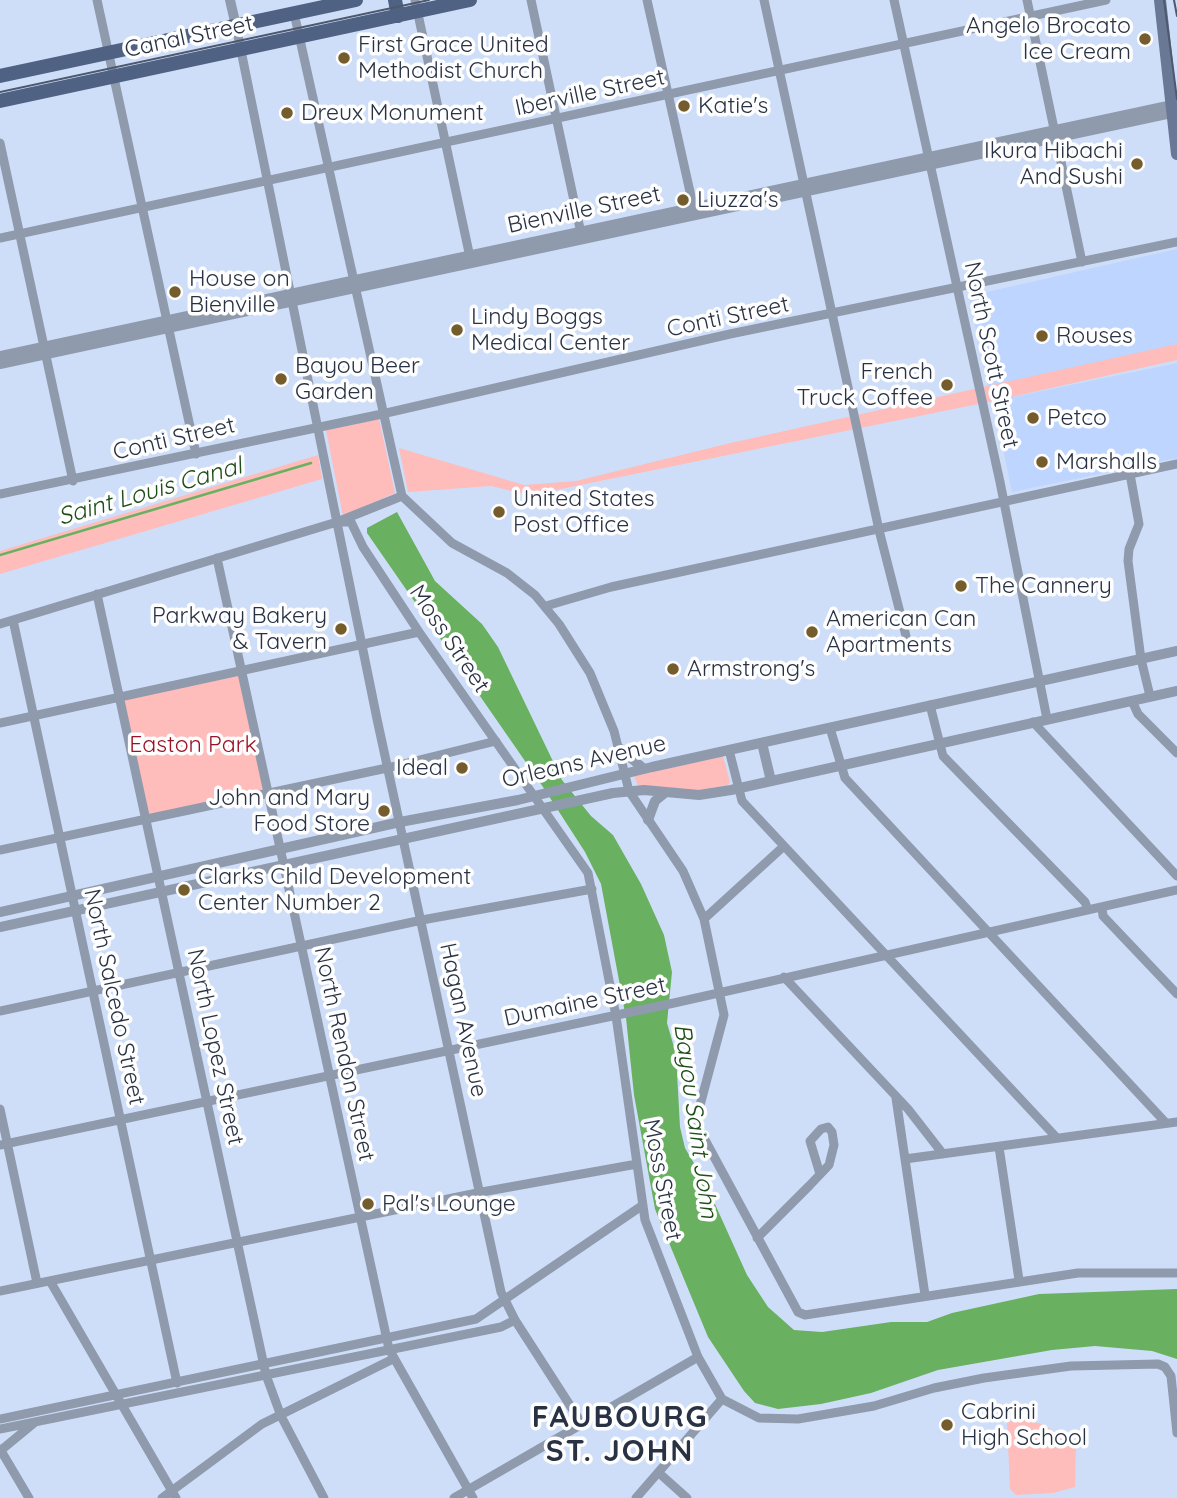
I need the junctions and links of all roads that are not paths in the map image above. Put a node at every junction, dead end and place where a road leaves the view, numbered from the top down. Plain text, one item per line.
1 (97, 0) edge
2 (230, 0) edge
3 (356, 0) edge
4 (395, 0) edge
5 (470, 0) edge
6 (531, 0) edge
7 (647, 0) edge
8 (764, 0) edge
9 (894, 0) edge
10 (1027, 0) edge
11 (1106, 0) edge
12 (1160, 0) edge
13 (416, 6) edge
14 (293, 7) edge
15 (1030, 15) junction
16 (398, 16) junction
17 (236, 26) junction
18 (1177, 36) edge
19 (299, 38) junction
20 (1163, 38) junction
21 (904, 46) junction
22 (138, 47) junction
23 (241, 50) junction
24 (108, 53) junction
25 (143, 70) junction
26 (779, 71) junction
27 (0, 76) edge
28 (113, 76) junction
29 (669, 95) junction
30 (0, 101) edge
31 (1174, 109) edge
32 (556, 120) junction
33 (1056, 134) junction
34 (445, 143) junction
35 (0, 144) edge
36 (1177, 154) edge
37 (929, 161) junction
38 (327, 168) junction
39 (269, 181) junction
40 (804, 188) junction
41 (143, 208) junction
42 (694, 212) junction
43 (19, 234) junction
44 (582, 236) junction
45 (0, 238) edge
46 (1177, 242) edge
47 (470, 260) junction
48 (1082, 262) junction
49 (354, 285) junction
50 (957, 289) junction
51 (293, 298) junction
52 (832, 316) junction
53 (166, 326) junction
54 (47, 351) junction
55 (0, 356) edge
56 (0, 364) edge
57 (382, 414) junction
58 (320, 426) junction
59 (196, 454) junction
60 (1177, 464) edge
61 (1130, 474) junction
62 (73, 481) junction
63 (0, 494) edge
64 (402, 496) junction
65 (1003, 501) junction
66 (337, 522) junction
67 (879, 530) junction
68 (217, 558) junction
69 (97, 594) junction
70 (545, 606) junction
71 (13, 620) junction
72 (0, 624) edge
73 (419, 632) junction
74 (906, 636) dead end
75 (362, 643) junction
76 (1177, 651) edge
77 (1141, 659) junction
78 (241, 671) junction
79 (1038, 681) junction
80 (1177, 691) edge
81 (1150, 696) junction
82 (119, 698) junction
83 (1132, 701) junction
84 (930, 705) junction
85 (34, 716) junction
86 (1047, 719) junction
87 (1034, 722) junction
88 (0, 723) edge
89 (830, 728) junction
90 (496, 741) junction
91 (762, 743) junction
92 (938, 743) junction
93 (618, 747) junction
94 (729, 750) junction
95 (1177, 753) edge
96 (839, 765) junction
97 (387, 768) junction
98 (644, 769) junction
99 (624, 773) junction
100 (771, 781) junction
101 (736, 789) junction
102 (629, 790) junction
103 (267, 792) junction
104 (666, 792) junction
105 (538, 795) junction
106 (546, 808) junction
107 (145, 818) junction
108 (648, 820) junction
109 (400, 821) junction
110 (60, 837) junction
111 (403, 838) junction
112 (784, 846) junction
113 (0, 850) edge
114 (279, 850) junction
115 (283, 865) junction
116 (1177, 876) edge
117 (158, 877) junction
118 (592, 889) junction
119 (1177, 890) edge
120 (161, 891) junction
121 (72, 896) junction
122 (1102, 907) junction
123 (1088, 910) junction
124 (75, 911) junction
125 (0, 912) edge
126 (704, 919) junction
127 (422, 920) junction
128 (0, 927) edge
129 (991, 932) junction
130 (300, 946) junction
131 (885, 955) junction
132 (178, 972) junction
133 (784, 978) junction
134 (93, 991) junction
135 (721, 992) junction
136 (1177, 994) edge
137 (0, 1011) edge
138 (620, 1015) junction
139 (450, 1049) junction
140 (329, 1075) junction
141 (896, 1096) junction
142 (207, 1101) junction
143 (0, 1109) edge
144 (120, 1119) junction
145 (1177, 1122) edge
146 (1166, 1123) junction
147 (1056, 1137) junction
148 (4, 1144) edge
149 (999, 1147) junction
150 (943, 1154) junction
151 (905, 1159) junction
152 (637, 1164) junction
153 (820, 1174) junction
154 (482, 1192) junction
155 (643, 1205) junction
156 (360, 1217) junction
157 (757, 1238) junction
158 (237, 1242) junction
159 (150, 1260) junction
160 (1177, 1273) edge
161 (1019, 1280) junction
162 (50, 1281) junction
163 (37, 1283) junction
164 (0, 1291) edge
165 (925, 1295) junction
166 (505, 1301) junction
167 (515, 1320) junction
168 (388, 1345) junction
169 (698, 1357) junction
170 (393, 1359) junction
171 (265, 1370) junction
172 (177, 1383) junction
173 (722, 1399) junction
174 (119, 1400) junction
175 (281, 1416) junction
176 (0, 1419) edge
177 (36, 1422) junction
178 (582, 1424) junction
179 (0, 1429) edge
180 (1177, 1433) edge
181 (0, 1450) edge
182 (659, 1473) junction
183 (174, 1494) edge
184 (471, 1494) edge
185 (29, 1498) edge
186 (162, 1498) edge
187 (324, 1498) edge
188 (454, 1498) edge
189 (636, 1498) edge
190 (687, 1498) edge

1 - 24 street
2 - 17 street
3 - 14 main road, Canal Street
4 - 16 main road
5 - 13 main road, Canal Street
6 - 32 street
7 - 29 street
8 - 26 street
9 - 21 street, North Scott Street
10 - 15 street
11 - 15 street, Iberville Street
12 - 20 main road
13 - 16 main road, Canal Street
13 - 34 street
14 - 17 main road, Canal Street
14 - 19 street
15 - 21 street, Iberville Street
15 - 33 street
16 - 19 main road, Canal Street
17 - 22 main road, Canal Street
17 - 23 street, Hagan Avenue
18 - 20 main road
19 - 23 main road, Canal Street
19 - 38 street
20 - 31 main road
21 - 26 street, Iberville Street
21 - 37 street, North Scott Street
22 - 24 main road, Canal Street
22 - 25 main road
23 - 25 main road, Canal Street
23 - 39 street, Hagan Avenue
24 - 27 main road, Canal Street
24 - 28 street
25 - 28 main road, Canal Street
26 - 29 street, Iberville Street
26 - 40 street
28 - 30 main road, Canal Street
28 - 41 street
29 - 32 street, Iberville Street
29 - 42 street
31 - 33 street, Bienville Street
31 - 36 main road
32 - 34 street, Iberville Street
32 - 44 street
33 - 37 street, Bienville Street
33 - 48 street
34 - 38 street, Iberville Street
34 - 47 street
35 - 43 street
37 - 40 street, Bienville Street
37 - 50 street, North Scott Street
38 - 39 street, Iberville Street
38 - 49 street
39 - 41 street, Iberville Street
39 - 51 street, Hagan Avenue
40 - 42 street, Bienville Street
40 - 52 street
41 - 43 street, Iberville Street
41 - 53 street
42 - 44 street, Bienville Street
43 - 45 street, Iberville Street
43 - 54 street
44 - 47 street, Bienville Street
46 - 48 street, Conti Street
47 - 49 street, Bienville Street
48 - 50 street, Conti Street
49 - 51 street, Bienville Street
49 - 57 street
50 - 52 street, Conti Street
50 - 65 street, North Scott Street
51 - 53 street, Bienville Street
51 - 58 street, Hagan Avenue
52 - 57 street, Conti Street
52 - 67 street
53 - 54 street, Bienville Street
53 - 59 street
54 - 55 street, Bienville Street
54 - 56 street, Bienville Street
54 - 62 street
57 - 58 street, Conti Street
57 - 64 street
58 - 59 street, Conti Street
58 - 66 street, Hagan Avenue
59 - 62 street, Conti Street
60 - 61 street
61 - 65 street
61 - 77 street
62 - 63 street, Conti Street
64 - 66 street
64 - 70 street, Moss Street
65 - 67 street
65 - 79 street, North Scott Street
66 - 68 street
66 - 73 street, Moss Street
66 - 75 street, Hagan Avenue
67 - 70 street
67 - 74 street
68 - 69 street
68 - 78 street, North Rendon Street
69 - 71 street
69 - 82 street, North Lopez Street
70 - 93 street, Moss Street
71 - 72 street
71 - 85 street, North Salcedo Street
73 - 75 street
73 - 90 street, Moss Street
75 - 78 street
75 - 97 street, Hagan Avenue
76 - 77 street, Orleans Avenue
77 - 79 street, Orleans Avenue
77 - 81 street
78 - 82 street
78 - 103 street, North Rendon Street
79 - 84 street, Orleans Avenue
79 - 86 street, North Scott Street
80 - 81 street, Orleans Avenue
81 - 83 street, Orleans Avenue
82 - 85 street
82 - 107 street, North Lopez Street
83 - 86 street, Orleans Avenue
83 - 95 street
84 - 89 street, Orleans Avenue
84 - 92 street
85 - 88 street
85 - 110 street, North Salcedo Street
86 - 87 street, Orleans Avenue
87 - 92 street, Orleans Avenue
87 - 116 street
89 - 91 street, Orleans Avenue
89 - 96 street
90 - 97 street
90 - 105 street, Moss Street
91 - 94 street, Orleans Avenue
91 - 100 street
92 - 96 street, Orleans Avenue
92 - 123 street
93 - 98 street
93 - 99 street, Moss Street
94 - 98 street, Orleans Avenue
94 - 101 street
96 - 100 street, Orleans Avenue
96 - 129 street
97 - 103 street
97 - 109 street, Hagan Avenue
98 - 99 street, Orleans Avenue
99 - 102 street, Moss Street
99 - 105 street, Orleans Avenue
100 - 101 street, Orleans Avenue
101 - 104 street, Orleans Avenue
101 - 112 street
102 - 104 street, Orleans Avenue
102 - 106 street, Orleans Avenue
102 - 108 street, Moss Street
103 - 107 street
103 - 114 street, North Rendon Street
104 - 108 street
105 - 106 street, Moss Street
105 - 109 street, Orleans Avenue
106 - 111 street, Orleans Avenue
106 - 118 street, Moss Street
107 - 110 street
107 - 117 street, North Lopez Street
108 - 126 street, Moss Street
109 - 111 street, Hagan Avenue
109 - 114 street, Orleans Avenue
110 - 113 street
110 - 121 street, North Salcedo Street
111 - 115 street, Orleans Avenue
111 - 127 street, Hagan Avenue
112 - 126 street
112 - 131 street
114 - 115 street, North Rendon Street
114 - 117 street, Orleans Avenue
115 - 120 street, Orleans Avenue
115 - 130 street, North Rendon Street
117 - 120 street, North Lopez Street
117 - 121 street, Orleans Avenue
118 - 127 street
118 - 138 street, Moss Street
119 - 122 street, Dumaine Street
120 - 124 street, Orleans Avenue
120 - 132 street, North Lopez Street
121 - 124 street, North Salcedo Street
121 - 125 street, Orleans Avenue
122 - 123 street, Dumaine Street
122 - 136 street
123 - 129 street, Dumaine Street
124 - 128 street, Orleans Avenue
124 - 134 street, North Salcedo Street
126 - 135 street, Moss Street
127 - 130 street
127 - 139 street, Hagan Avenue
129 - 131 street, Dumaine Street
129 - 146 street
130 - 132 street
130 - 140 street, North Rendon Street
131 - 133 street, Dumaine Street
131 - 147 street
132 - 134 street
132 - 142 street, North Lopez Street
133 - 135 street, Dumaine Street
133 - 141 street
134 - 137 street
134 - 144 street, North Salcedo Street
135 - 138 street, Dumaine Street
135 - 157 street, Moss Street
138 - 139 street, Dumaine Street
138 - 152 street, Moss Street
139 - 140 street, Dumaine Street
139 - 154 street, Hagan Avenue
140 - 142 street, Dumaine Street
140 - 156 street, North Rendon Street
141 - 150 street
141 - 151 street
142 - 144 street, Dumaine Street
142 - 158 street, North Lopez Street
143 - 148 street
144 - 148 street, Dumaine Street
144 - 159 street, North Salcedo Street
145 - 146 street
146 - 147 street
147 - 149 street
148 - 163 street
149 - 150 street
149 - 161 street
150 - 151 street
151 - 165 street
152 - 154 street
152 - 155 street, Moss Street
153 - 153 street
153 - 157 street
154 - 156 street
154 - 166 street, Hagan Avenue
155 - 166 street
155 - 169 street, Moss Street
156 - 158 street
156 - 168 street, North Rendon Street
157 - 165 street, Moss Street
158 - 159 street
158 - 171 street, North Lopez Street
159 - 162 street
159 - 172 street, North Salcedo Street
160 - 161 street, Moss Street
161 - 165 street, Moss Street
162 - 163 street
162 - 174 street
163 - 164 street
166 - 167 street, Hagan Avenue
166 - 168 street
167 - 168 street
167 - 178 street, Hagan Avenue
168 - 170 street, North Rendon Street
168 - 171 street
169 - 173 street, Moss Street
169 - 178 street
170 - 175 street
170 - 184 street, North Rendon Street
171 - 172 street
171 - 174 street
171 - 175 street, North Lopez Street
172 - 174 street
173 - 180 street
173 - 182 street
174 - 176 street
174 - 177 street
174 - 183 street
175 - 183 street
175 - 187 street, North Lopez Street
177 - 179 street
177 - 181 street
178 - 184 street
181 - 185 street
182 - 189 street
182 - 190 street
183 - 186 street
184 - 188 street

